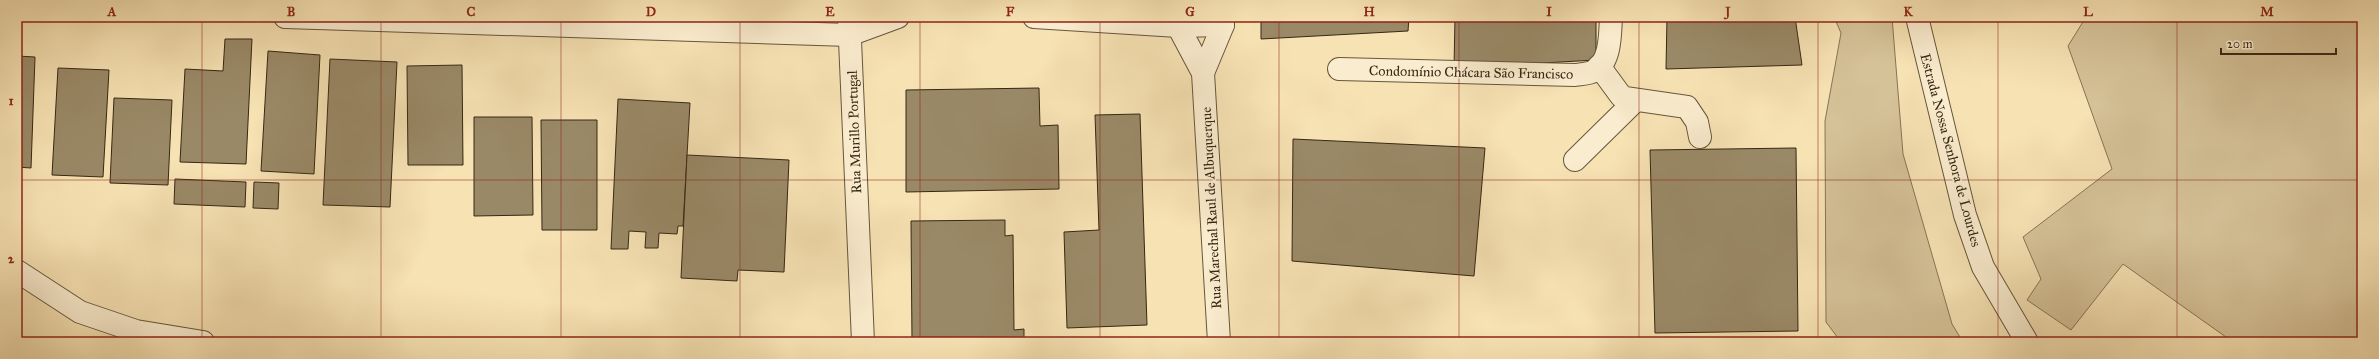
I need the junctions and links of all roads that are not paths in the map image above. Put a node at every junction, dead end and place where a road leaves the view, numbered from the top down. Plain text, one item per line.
1 (285, 17) edge
2 (898, 17) edge
3 (1034, 17) edge
4 (1611, 17) edge
5 (1917, 17) edge
6 (1178, 21) edge
7 (1223, 21) edge
8 (849, 26) edge
9 (1599, 66) junction
10 (1340, 69) dead end
11 (1203, 73) junction
12 (1636, 100) junction
13 (1700, 137) dead end
14 (1576, 160) dead end
15 (17, 271) edge
16 (203, 342) edge
17 (863, 342) edge
18 (1219, 342) edge
19 (2027, 342) edge

1 - 8 street
2 - 8 street
3 - 6 street
4 - 9 street
5 - 19 street, Estrada Nossa Senhora de Lourdes
6 - 7 street
6 - 11 street, Rua Marechal Raul de Albuquerque
7 - 11 street, Rua Marechal Raul de Albuquerque
8 - 17 street, Rua Murillo Portugal
9 - 10 street, Condomínio Chácara São Francisco
9 - 12 street
11 - 18 street, Rua Marechal Raul de Albuquerque
12 - 13 street
12 - 14 street
15 - 16 street

